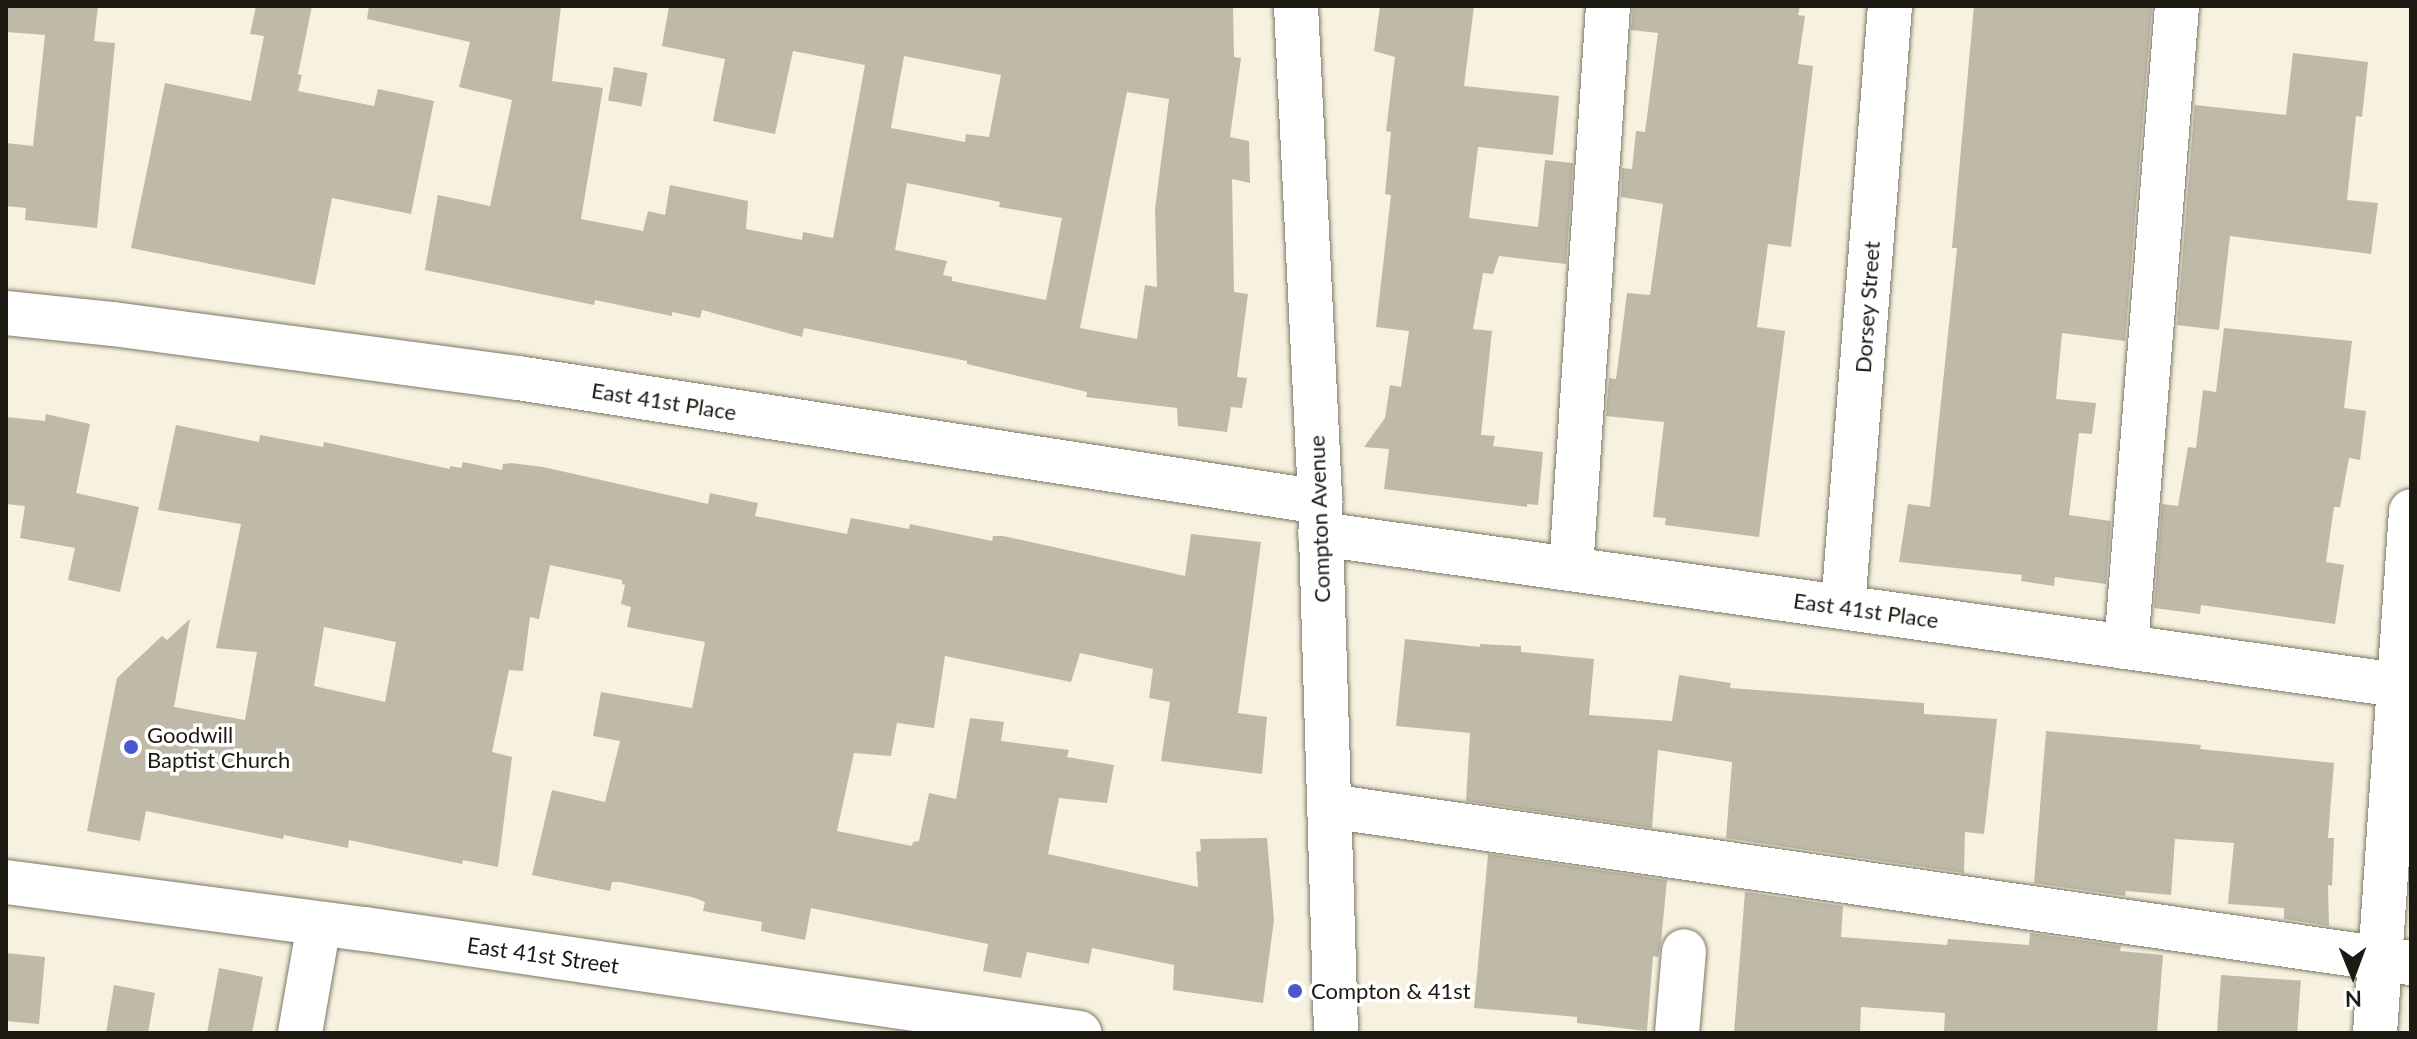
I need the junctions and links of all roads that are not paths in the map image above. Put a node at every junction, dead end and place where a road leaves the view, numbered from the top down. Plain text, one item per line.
1 (1296, 6) edge
2 (1608, 6) edge
3 (1890, 6) edge
4 (2177, 6) edge
5 (6, 313) edge
6 (2411, 511) edge
7 (1320, 518) junction
8 (1571, 569) junction
9 (1843, 607) junction
10 (2126, 647) junction
11 (2405, 686) edge
12 (1329, 806) junction
13 (6, 882) edge
14 (319, 924) junction
15 (1684, 951) dead end
16 (2396, 961) edge
17 (300, 1033) edge
18 (1079, 1033) edge
19 (1336, 1033) edge
20 (1677, 1033) edge
21 (2375, 1033) edge

1 - 7 street, Compton Avenue
2 - 8 street
3 - 9 street, Dorsey Street
4 - 10 street
5 - 7 street, East 41st Place
6 - 11 street
7 - 8 street, East 41st Place
7 - 12 street, Compton Avenue
8 - 9 street, East 41st Place
9 - 10 street, East 41st Place
10 - 11 street, East 41st Place
11 - 16 street
12 - 16 street
12 - 19 street, Compton Avenue
13 - 14 street, East 41st Street
14 - 17 street
14 - 18 street, East 41st Street
15 - 20 street
16 - 21 street

